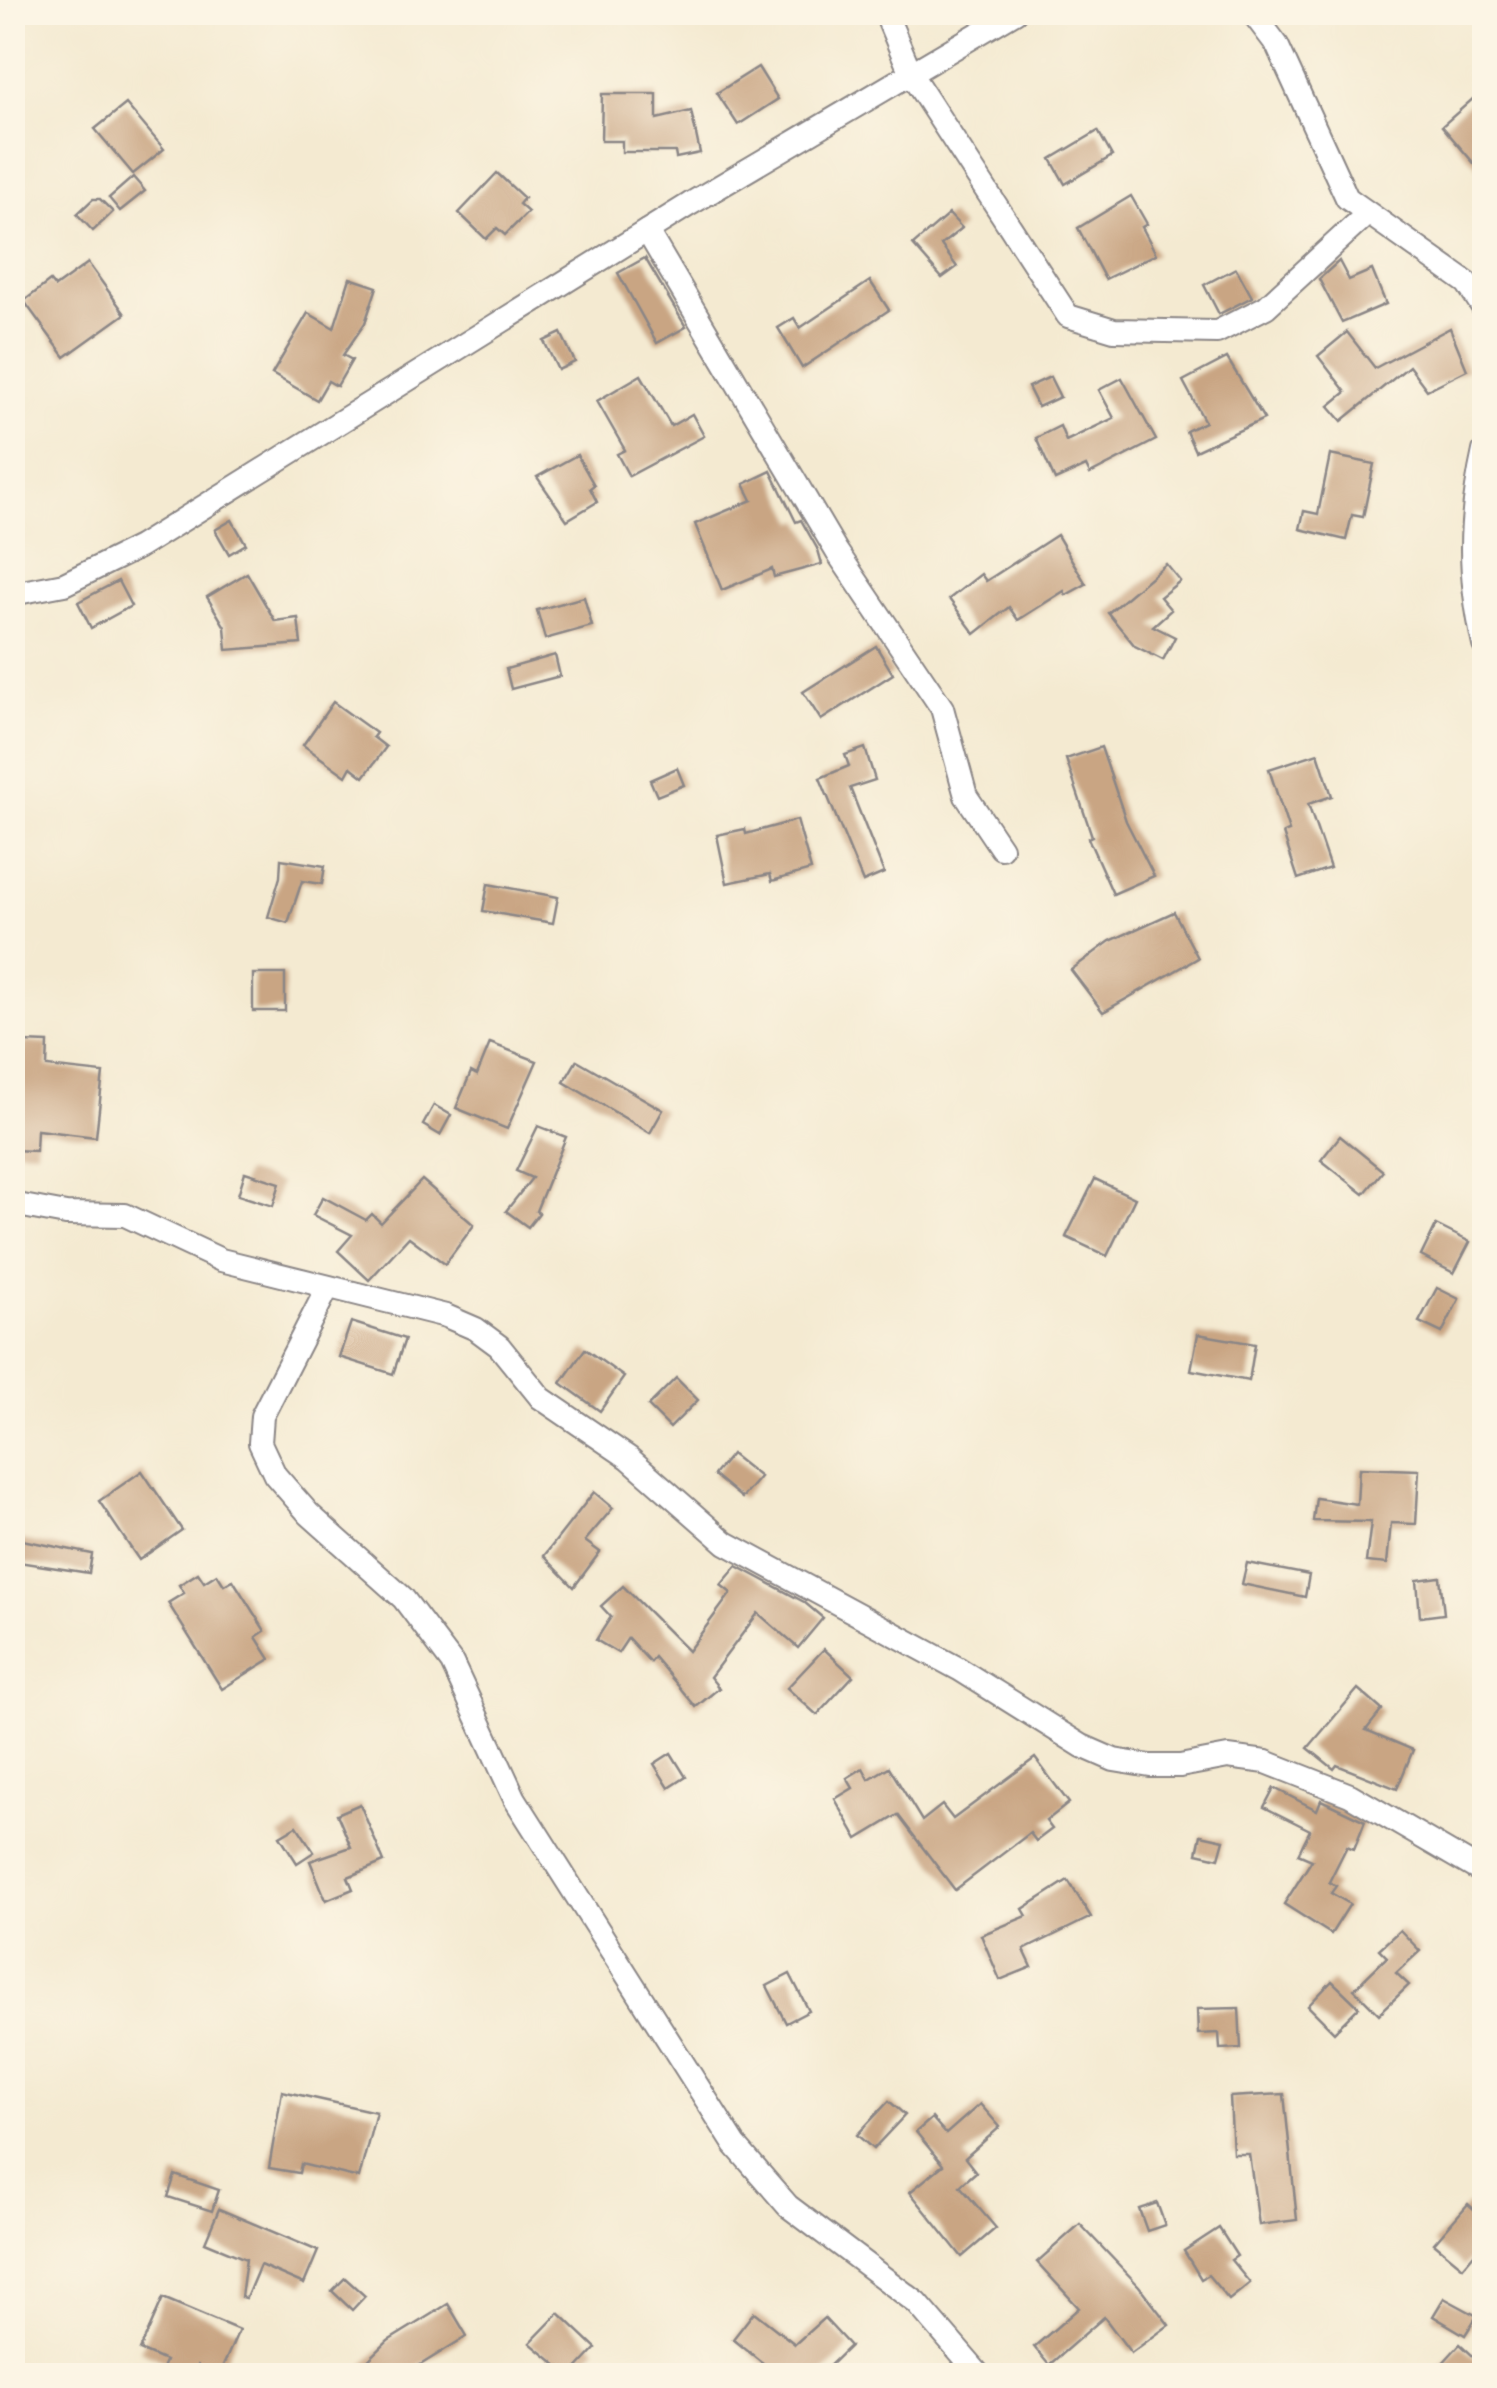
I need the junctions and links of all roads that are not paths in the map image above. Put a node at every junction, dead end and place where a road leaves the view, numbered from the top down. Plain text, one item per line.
1 (885, 12) edge
2 (1015, 12) edge
3 (1252, 12) edge
4 (912, 76) junction
5 (1366, 215) junction
6 (647, 231) junction
7 (1484, 308) edge
8 (1484, 451) edge
9 (12, 594) edge
10 (1484, 645) edge
11 (1001, 848) dead end
12 (12, 1204) edge
13 (327, 1290) junction
14 (1484, 1873) edge
15 (980, 2376) edge

1 - 4 street
2 - 4 street
3 - 5 street
4 - 5 street
4 - 6 street
5 - 7 street
6 - 9 street
6 - 11 street
8 - 10 street
12 - 13 street
13 - 14 street
13 - 15 street

